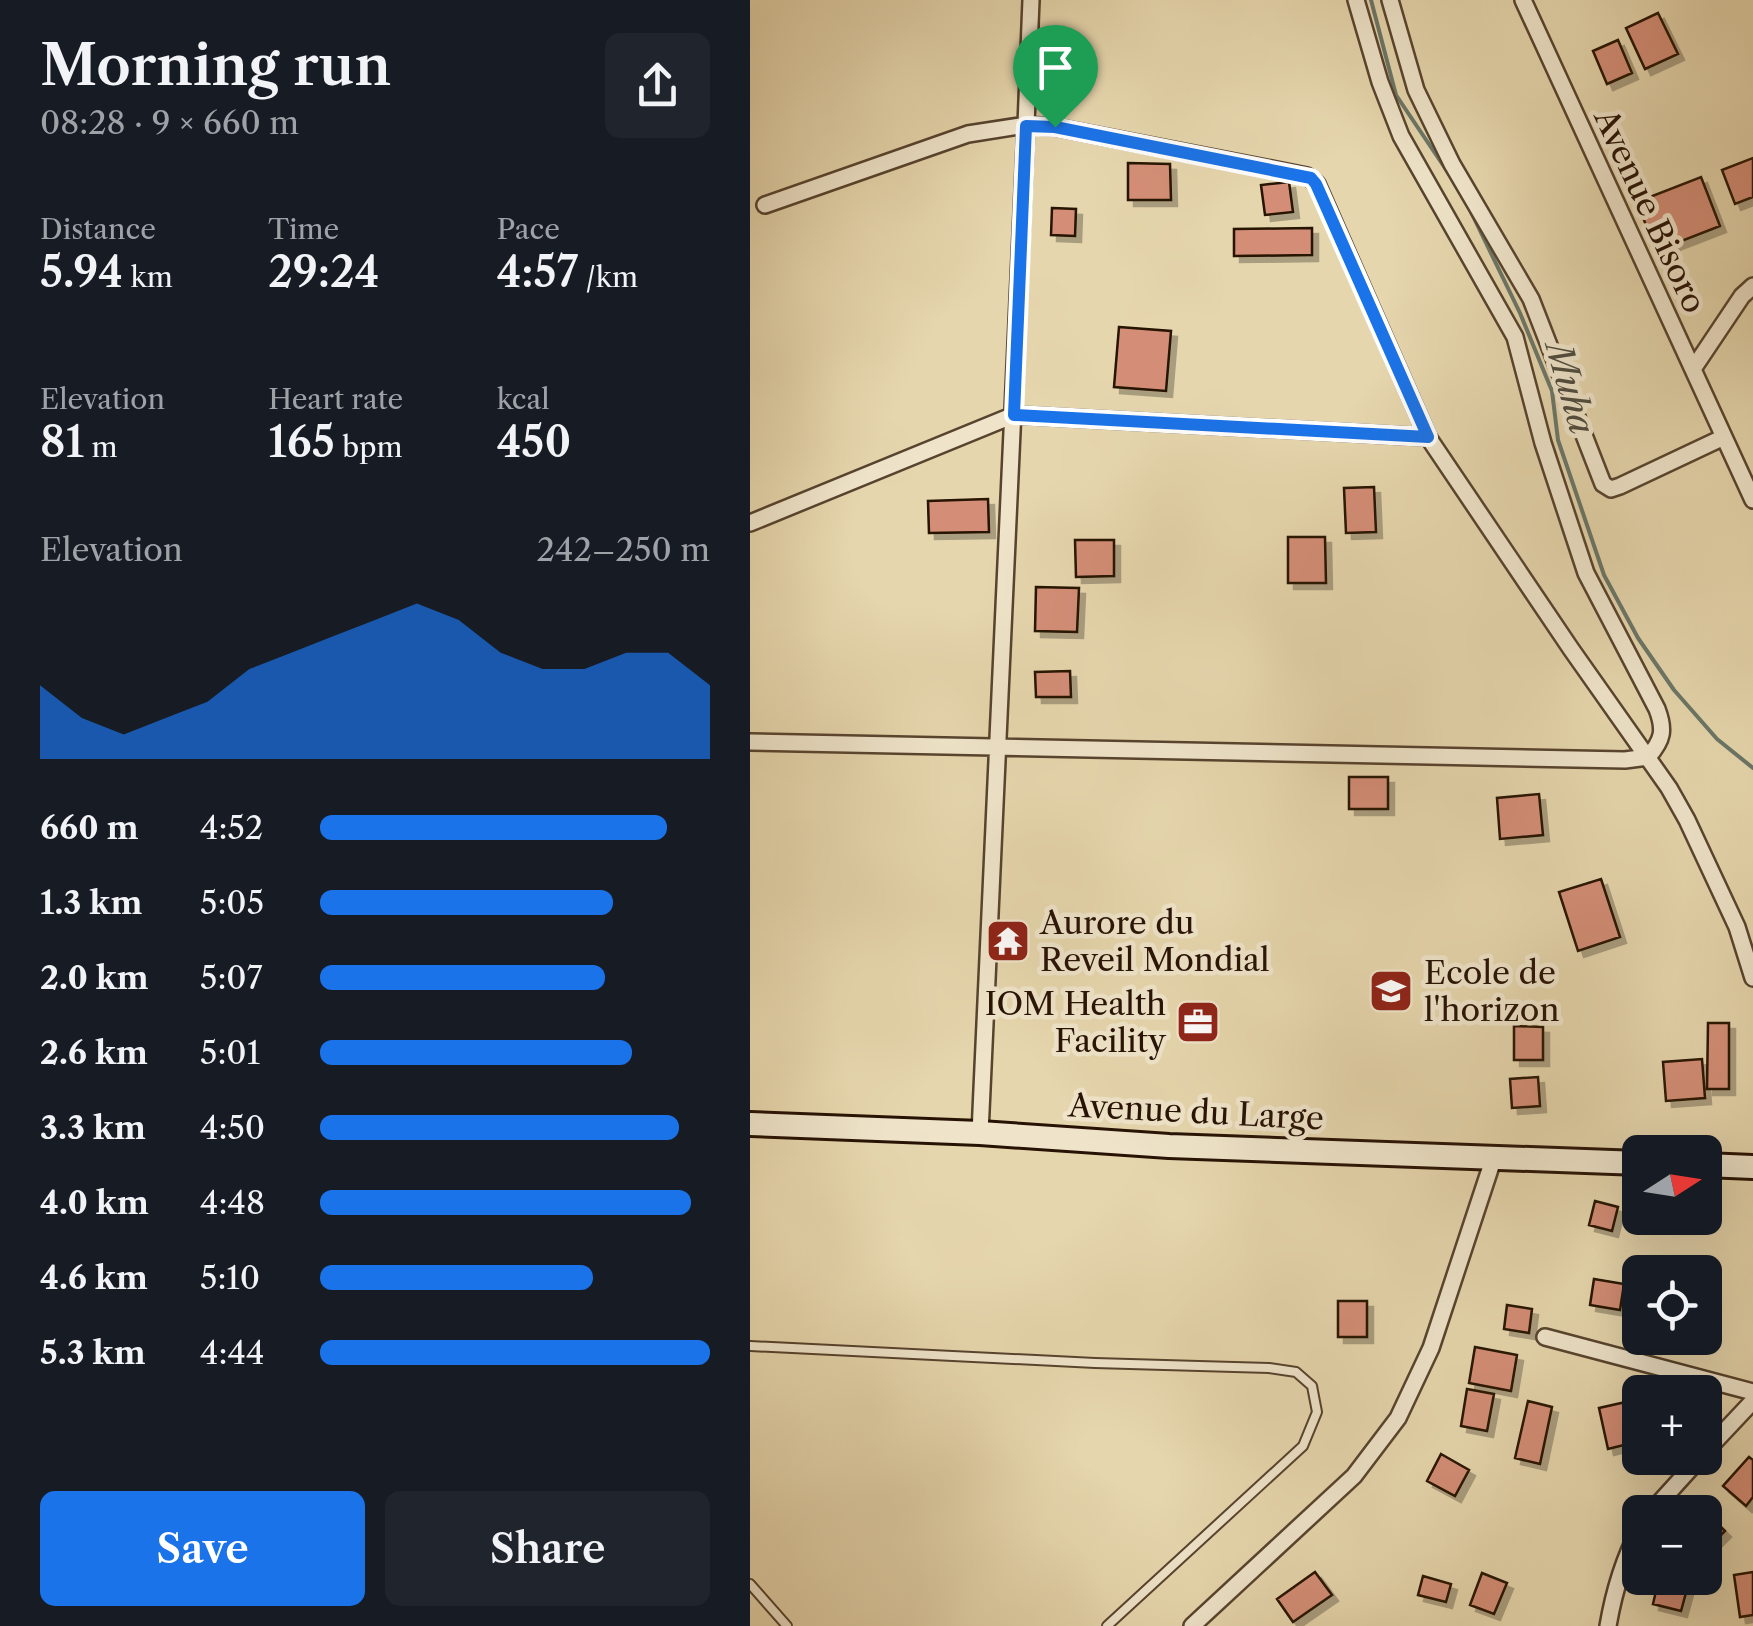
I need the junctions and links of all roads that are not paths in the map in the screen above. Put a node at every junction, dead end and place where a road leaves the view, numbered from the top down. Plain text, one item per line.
1 (1031, 0) edge
2 (1356, 0) edge
3 (1390, 0) edge
4 (1523, 0) edge
5 (1026, 126) junction
6 (765, 205) dead end
7 (1753, 286) edge
8 (1693, 369) junction
9 (1014, 415) junction
10 (1428, 437) junction
11 (1724, 438) junction
12 (1753, 500) edge
13 (750, 523) edge
14 (750, 742) edge
15 (999, 746) junction
16 (1648, 757) junction
17 (1753, 978) edge
18 (750, 1124) edge
19 (980, 1133) junction
20 (1494, 1157) junction
21 (1622, 1161) edge
22 (1722, 1166) edge
23 (1753, 1167) edge
24 (1545, 1337) dead end
25 (750, 1346) edge
26 (1753, 1392) edge
27 (1753, 1401) edge
28 (1722, 1434) edge
29 (1684, 1475) edge
30 (1666, 1495) edge
31 (1622, 1568) edge
32 (750, 1584) edge
33 (787, 1626) edge
34 (1107, 1626) edge
35 (1192, 1626) edge
36 (1608, 1626) edge

1 - 5 street
2 - 16 street
3 - 11 street
4 - 8 street, Avenue Bisoro
5 - 6 street
5 - 9 street
5 - 10 street
7 - 8 street
8 - 11 street, Avenue Bisoro
9 - 10 street
9 - 13 street
9 - 15 street
10 - 16 street
11 - 12 street, Avenue Bisoro
14 - 15 street
15 - 16 street
15 - 19 street
16 - 17 street
18 - 19 main road, Avenue du Large
19 - 20 main road, Avenue du Large
20 - 21 main road, Avenue du Large
20 - 35 street
22 - 23 main road
24 - 26 street
25 - 34 lane
27 - 28 street
29 - 30 street
31 - 36 street
32 - 33 lane

